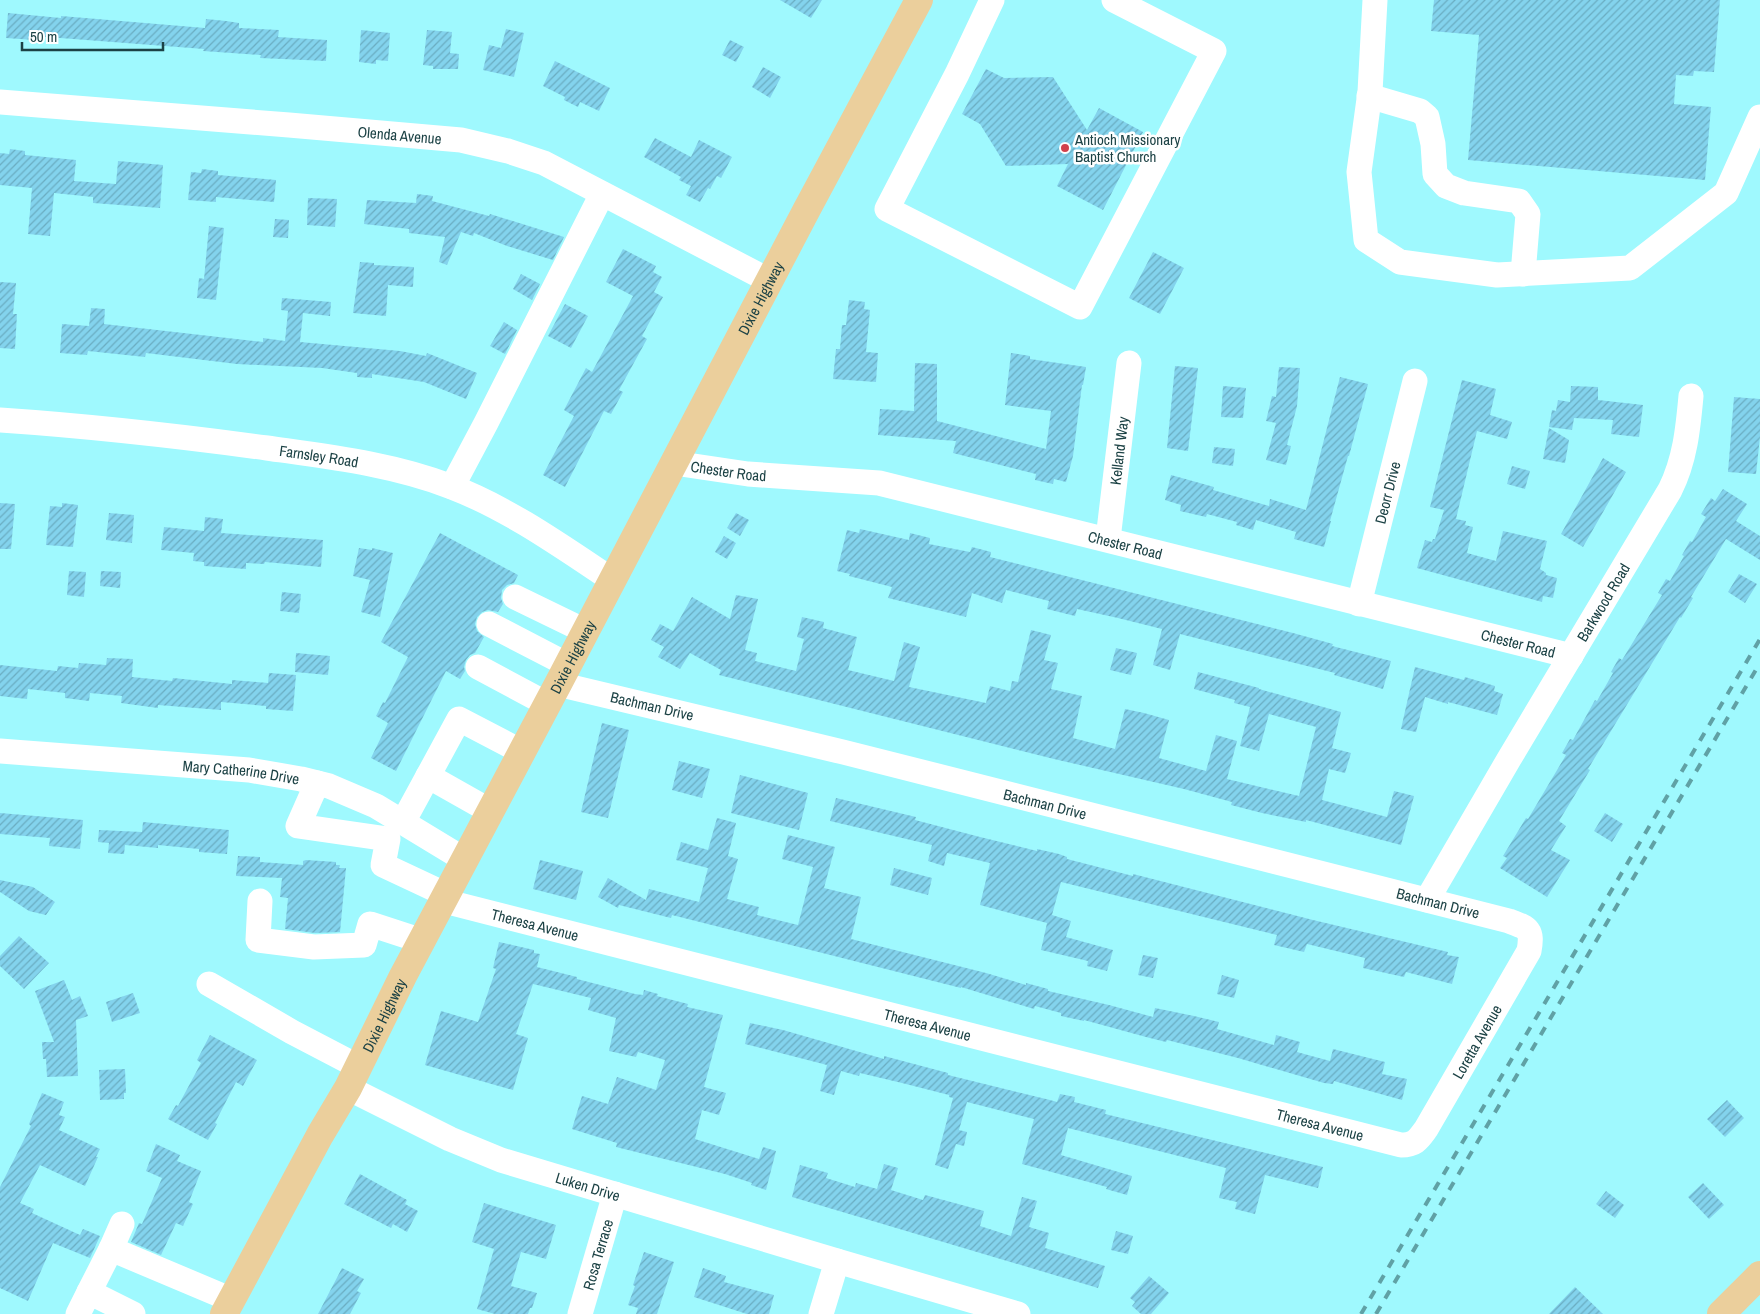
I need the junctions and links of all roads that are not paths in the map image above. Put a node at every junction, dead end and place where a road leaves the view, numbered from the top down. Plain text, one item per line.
1 (919, 0) edge
2 (992, 0) edge
3 (1114, 0) edge
4 (1375, 0) edge
5 (1369, 96) junction
6 (0, 102) edge
7 (1760, 117) edge
8 (602, 194) junction
9 (1523, 274) junction
10 (770, 281) junction
11 (1129, 364) dead end
12 (1415, 381) dead end
13 (1691, 396) dead end
14 (0, 420) edge
15 (674, 462) junction
16 (452, 487) junction
17 (1108, 539) junction
18 (612, 580) junction
19 (515, 596) dead end
20 (1359, 604) junction
21 (489, 624) dead end
22 (585, 631) junction
23 (1571, 656) junction
24 (478, 668) dead end
25 (558, 684) junction
26 (0, 751) edge
27 (522, 752) junction
28 (428, 776) junction
29 (317, 783) junction
30 (490, 811) junction
31 (403, 822) junction
32 (465, 860) junction
33 (446, 898) junction
34 (1427, 900) junction
35 (260, 901) dead end
36 (1529, 932) joint
37 (422, 941) junction
38 (209, 984) dead end
39 (353, 1078) junction
40 (1410, 1145) joint
41 (615, 1194) junction
42 (122, 1224) dead end
43 (110, 1248) junction
44 (836, 1261) junction
45 (1760, 1275) edge
46 (89, 1292) junction
47 (228, 1307) edge
48 (78, 1314) edge
49 (133, 1314) edge
50 (580, 1314) edge
51 (821, 1314) edge
52 (1018, 1314) edge
53 (1720, 1314) edge

1 - 10 main road, Dixie Highway
2 - 3 street
4 - 5 street
5 - 9 street
5 - 9 street
6 - 8 street, Olenda Avenue
7 - 9 street
8 - 10 street, Olenda Avenue
8 - 16 street
10 - 15 main road, Dixie Highway
11 - 17 street, Kelland Way
12 - 20 street, Deorr Drive
13 - 23 street, Barkwood Road
14 - 16 street, Farnsley Road
15 - 17 street, Chester Road
15 - 18 main road, Dixie Highway
16 - 18 street, Farnsley Road
17 - 20 street, Chester Road
18 - 22 main road, Dixie Highway
19 - 22 street
20 - 23 street, Chester Road
21 - 25 street
22 - 25 main road, Dixie Highway
23 - 34 street, Barkwood Road
24 - 25 street
25 - 27 main road, Dixie Highway
25 - 34 street, Bachman Drive
26 - 29 street, Mary Catherine Drive
27 - 28 street
27 - 30 main road, Dixie Highway
28 - 30 street
28 - 31 street
29 - 31 street, Mary Catherine Drive
29 - 33 street, Theresa Avenue
30 - 32 main road, Dixie Highway
31 - 32 street, Mary Catherine Drive
32 - 33 main road, Dixie Highway
33 - 37 main road, Dixie Highway
33 - 40 street, Theresa Avenue
34 - 36 street, Bachman Drive
35 - 37 street
36 - 40 street, Loretta Avenue
37 - 39 main road, Dixie Highway
38 - 39 street, Luken Drive
39 - 41 street, Luken Drive
39 - 47 main road, Dixie Highway
41 - 44 street, Luken Drive
41 - 50 street, Rosa Terrace
42 - 43 street
43 - 46 street
43 - 47 street
44 - 51 street
44 - 52 street, Luken Drive
45 - 53 main road
46 - 48 street
46 - 49 street

